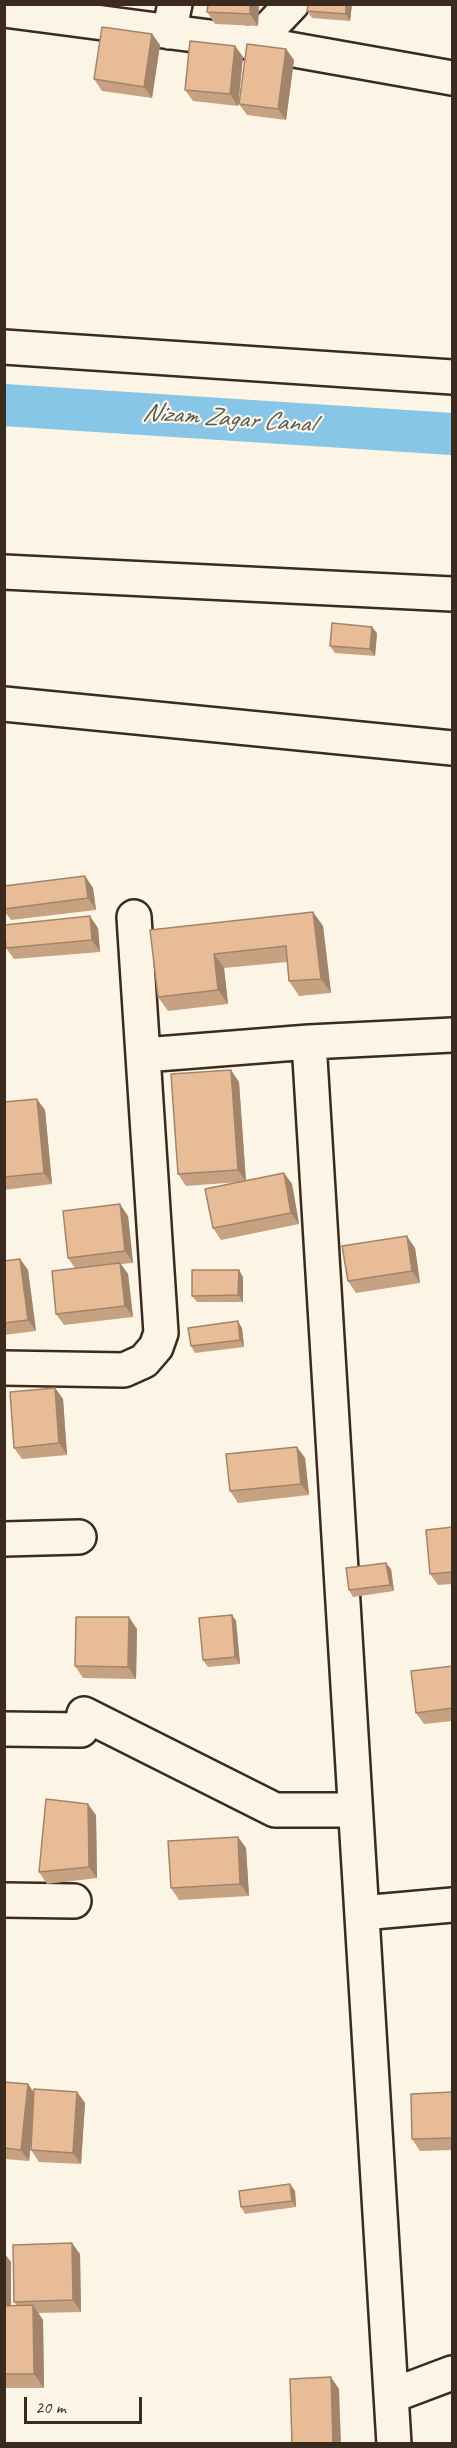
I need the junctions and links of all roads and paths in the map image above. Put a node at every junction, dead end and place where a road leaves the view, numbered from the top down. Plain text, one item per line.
1 (292, 4) edge
2 (4, 10) edge
3 (172, 18) edge
4 (255, 43) junction
5 (453, 78) edge
6 (4, 347) edge
7 (453, 377) edge
8 (4, 572) edge
9 (453, 594) edge
10 (4, 704) edge
11 (453, 748) edge
12 (134, 917) dead end
13 (453, 1035) edge
14 (309, 1042) junction
15 (144, 1055) junction
16 (4, 1368) edge
17 (80, 1537) dead end
18 (4, 1539) edge
19 (4, 1729) edge
20 (355, 1810) junction
21 (4, 1900) edge
22 (74, 1901) dead end
23 (453, 1905) edge
24 (362, 1913) junction
25 (453, 2373) edge
26 (391, 2396) junction
27 (394, 2444) edge

1 - 4 street
2 - 3 street
3 - 4 street
4 - 5 street
6 - 7 street
8 - 9 street
10 - 11 street
12 - 15 street
13 - 14 street
14 - 15 street
14 - 20 street
15 - 16 street
17 - 18 street
19 - 20 street
20 - 24 street
21 - 22 street
23 - 24 street
24 - 26 street
25 - 26 street
26 - 27 street

